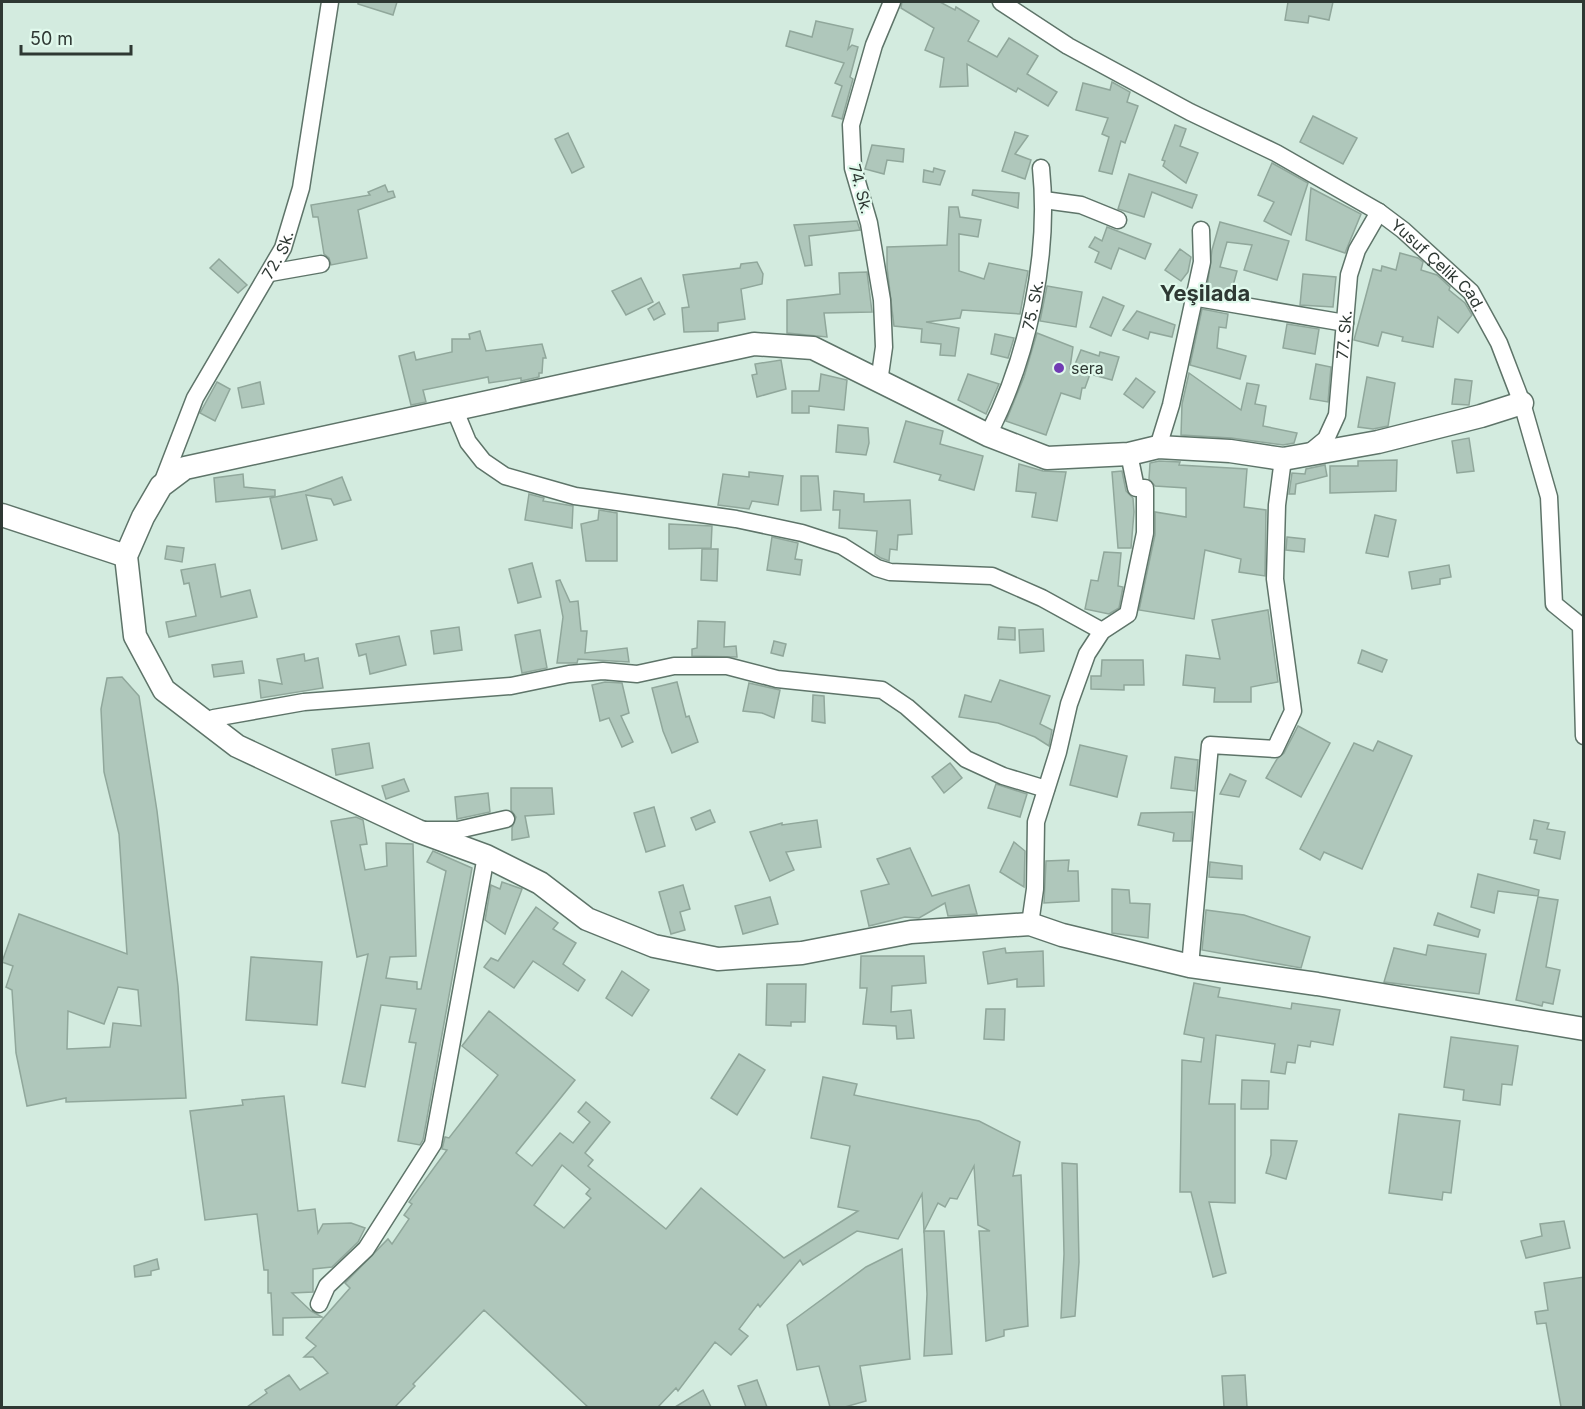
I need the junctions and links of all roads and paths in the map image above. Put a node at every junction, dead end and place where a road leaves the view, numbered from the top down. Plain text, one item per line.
1 (330, 2) edge
2 (892, 2) edge
3 (1001, 2) edge
4 (1041, 168) dead end
5 (1044, 200) junction
6 (1379, 212) junction
7 (1118, 220) dead end
8 (1201, 230) dead end
9 (321, 264) dead end
10 (270, 273) junction
11 (1192, 297) junction
12 (1345, 323) junction
13 (879, 382) junction
14 (1522, 403) junction
15 (454, 408) junction
16 (988, 435) junction
17 (1158, 447) junction
18 (1129, 454) junction
19 (1307, 454) junction
20 (1283, 459) junction
21 (161, 486) junction
22 (2, 515) edge
23 (126, 556) junction
24 (1102, 631) junction
25 (208, 723) junction
26 (1584, 736) edge
27 (1046, 789) junction
28 (506, 819) dead end
29 (418, 831) junction
30 (486, 856) junction
31 (1030, 924) junction
32 (1190, 966) junction
33 (1584, 1029) edge
34 (319, 1304) dead end

1 - 10 street, 72. Sk.
2 - 13 street, 74. Sk.
3 - 6 street, Yusuf Çelik Cad.
4 - 5 street, 75. Sk.
5 - 7 street
5 - 16 street, 75. Sk.
6 - 12 street, 77. Sk.
6 - 14 street, Yusuf Çelik Cad.
8 - 11 street
9 - 10 street
10 - 21 street, 72. Sk.
11 - 12 street
11 - 17 street
12 - 19 street, 77. Sk.
13 - 15 street
13 - 16 street
14 - 19 street
14 - 26 street, Yusuf Çelik Cad.
15 - 21 street
15 - 24 street
16 - 18 street
17 - 18 street
17 - 20 street
18 - 24 street
19 - 20 street
20 - 32 street
21 - 23 street
22 - 23 street
23 - 25 street
24 - 27 street
25 - 27 street
25 - 29 street
27 - 31 street
28 - 29 street
29 - 30 street
30 - 31 street
30 - 34 street
31 - 32 street
32 - 33 street

